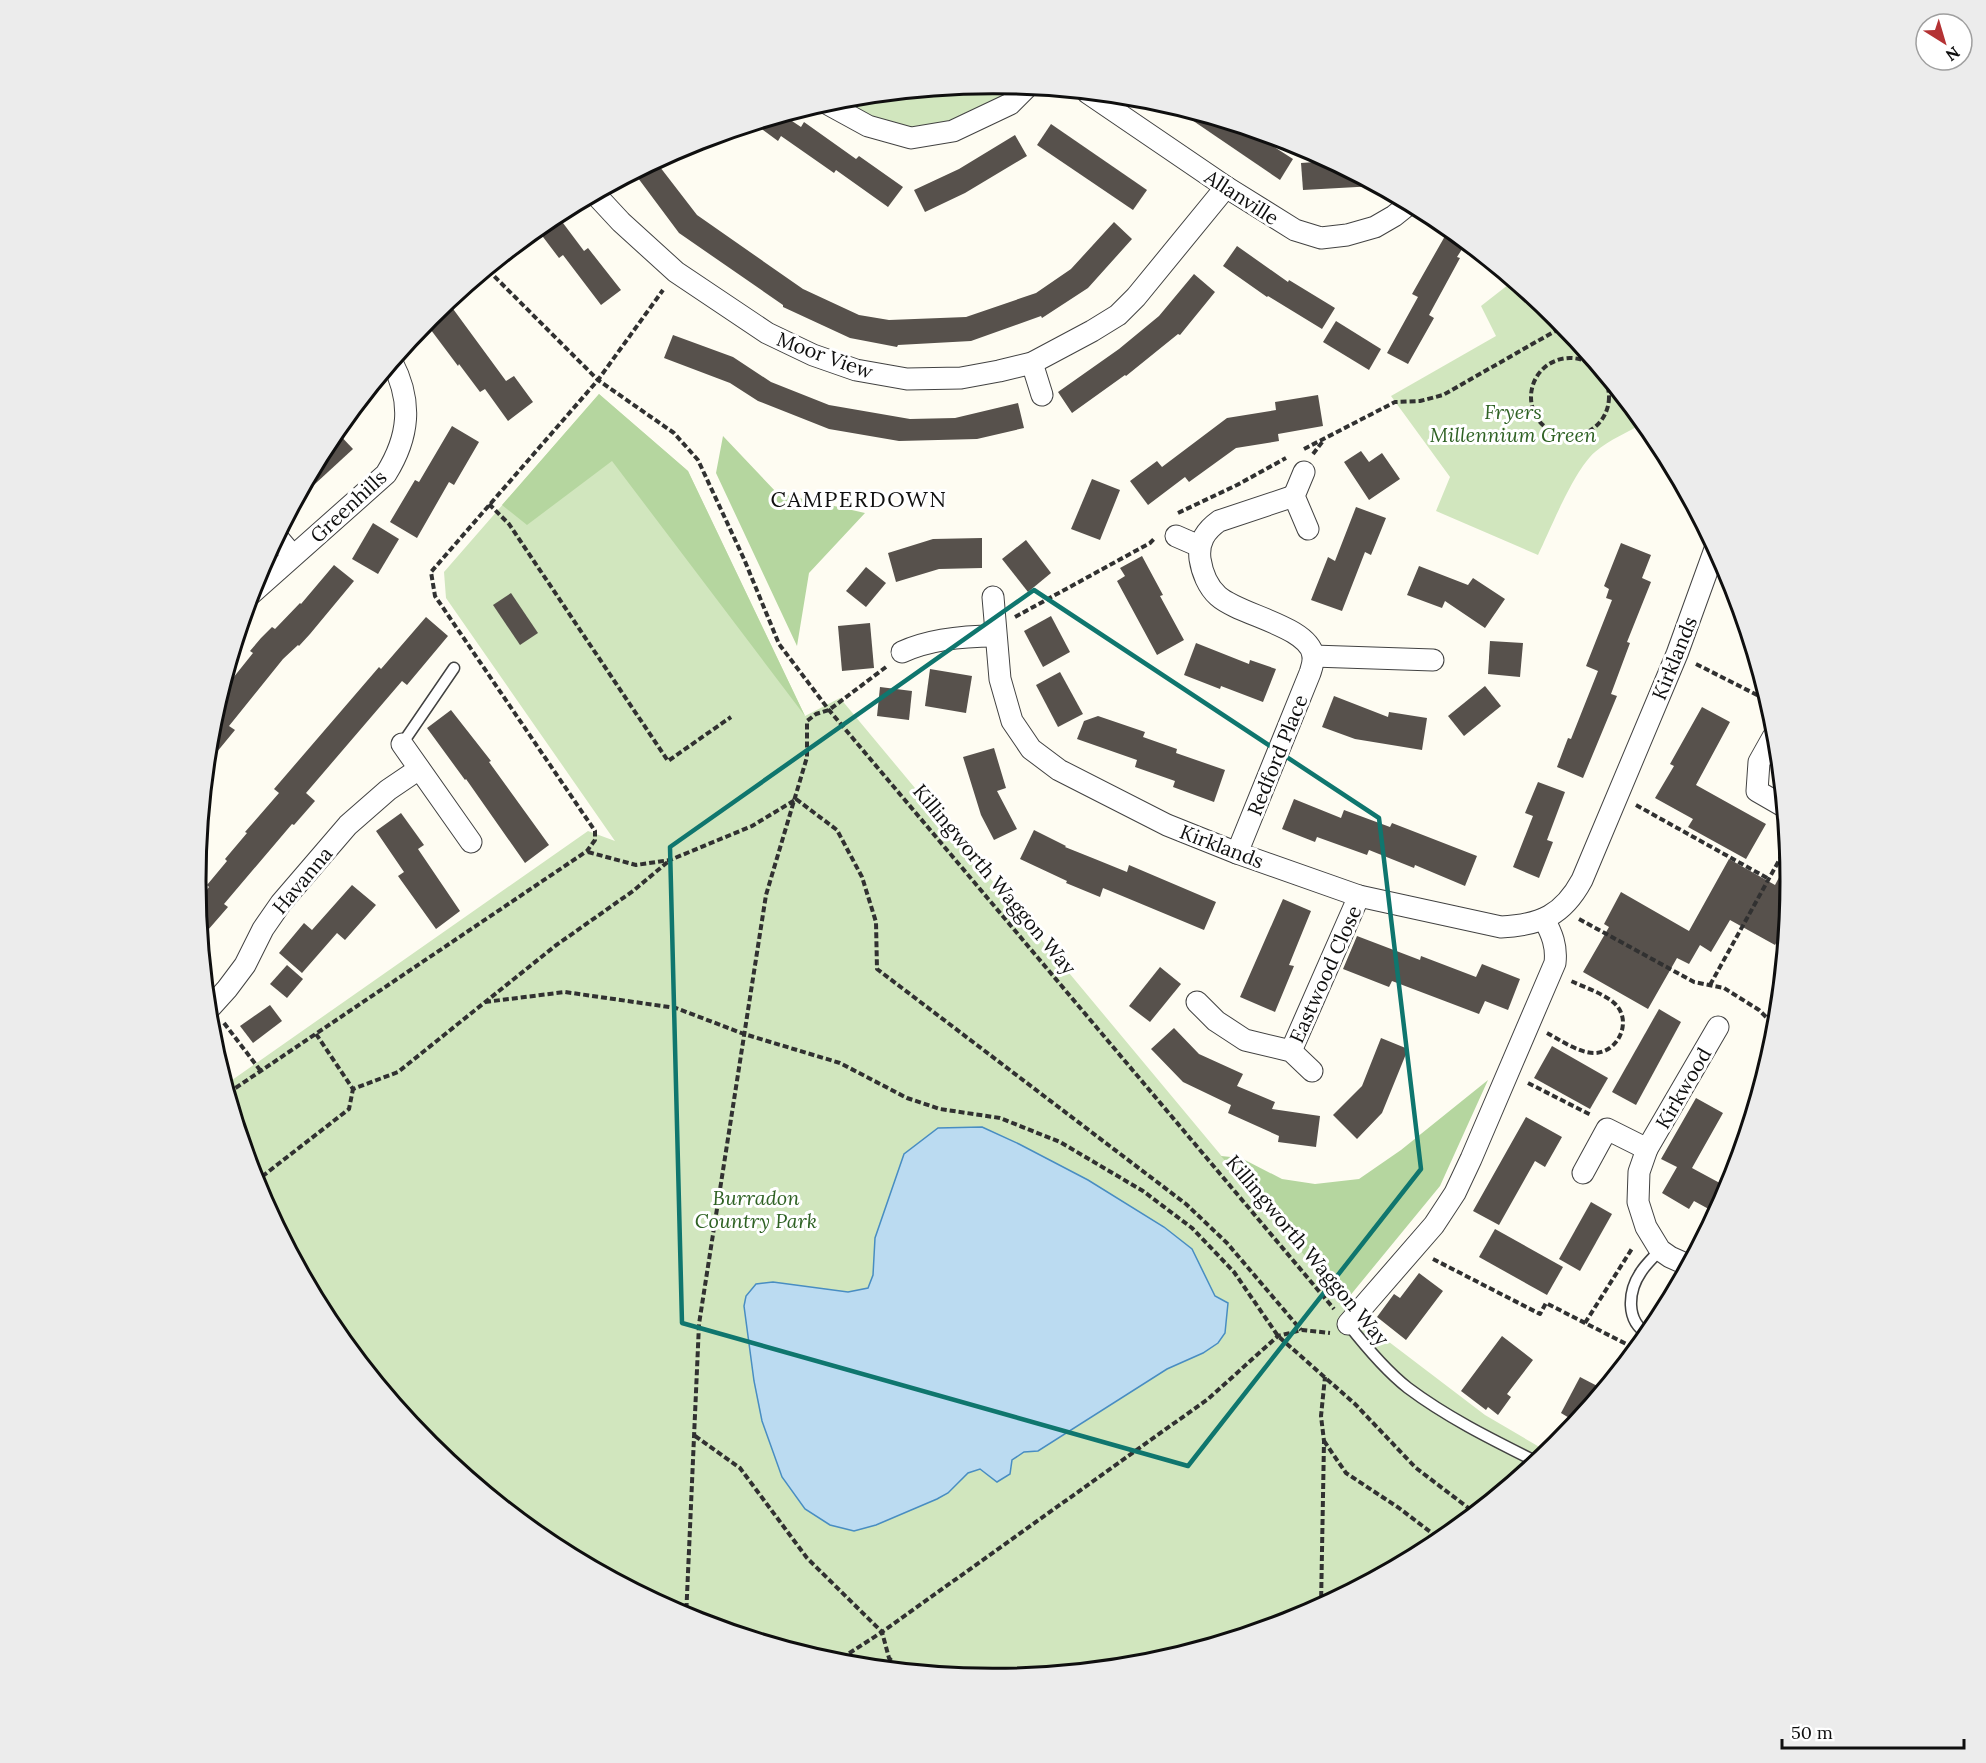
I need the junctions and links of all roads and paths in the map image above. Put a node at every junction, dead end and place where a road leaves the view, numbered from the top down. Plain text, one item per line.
1 (1019, 95) edge
2 (1101, 102) edge
3 (839, 110) edge
4 (1226, 186) junction
5 (600, 199) edge
6 (1402, 209) edge
7 (676, 272) junction
8 (493, 275) edge
9 (1555, 331) edge
10 (1581, 359) edge
11 (1032, 363) junction
12 (395, 370) edge
13 (598, 380) junction
14 (1610, 393) edge
15 (1042, 395) dead end
16 (1304, 472) dead end
17 (1294, 496) junction
18 (489, 504) junction
19 (1308, 529) dead end
20 (1169, 530) junction
21 (282, 543) edge
22 (1199, 546) junction
23 (293, 556) junction
24 (1711, 560) edge
25 (266, 581) edge
26 (993, 597) dead end
27 (995, 636) junction
28 (902, 652) joint
29 (1677, 654) junction
30 (1313, 656) junction
31 (1433, 660) dead end
32 (454, 669) dead end
33 (1757, 695) edge
34 (829, 710) junction
35 (731, 717) dead end
36 (402, 744) joint
37 (1768, 746) edge
38 (419, 769) junction
39 (1617, 795) junction
40 (796, 799) junction
41 (1775, 802) edge
42 (471, 842) dead end
43 (587, 852) junction
44 (1237, 853) junction
45 (670, 860) junction
46 (1779, 860) edge
47 (1769, 879) junction
48 (1359, 896) junction
49 (1553, 914) junction
50 (1552, 971) junction
51 (1710, 985) junction
52 (216, 1002) edge
53 (485, 1002) junction
54 (1197, 1002) dead end
55 (219, 1019) edge
56 (1768, 1019) edge
57 (1529, 1024) junction
58 (1718, 1027) dead end
59 (316, 1034) junction
60 (744, 1034) junction
61 (1291, 1052) junction
62 (260, 1070) junction
63 (1312, 1071) dead end
64 (1508, 1073) junction
65 (234, 1089) edge
66 (353, 1089) junction
67 (1598, 1118) dead end
68 (1647, 1149) junction
69 (1584, 1173) dead end
70 (263, 1176) edge
71 (1646, 1227) junction
72 (1413, 1249) junction
73 (1660, 1250) junction
74 (1682, 1262) edge
75 (1585, 1323) junction
76 (1348, 1324) junction
77 (1641, 1328) edge
78 (1302, 1330) junction
79 (1278, 1336) junction
80 (1628, 1345) edge
81 (1325, 1377) junction
82 (695, 1436) junction
83 (1324, 1441) junction
84 (1528, 1458) edge
85 (1469, 1508) edge
86 (1433, 1534) edge
87 (1321, 1596) edge
88 (687, 1606) edge
89 (882, 1632) junction
90 (847, 1654) edge
91 (894, 1662) edge

1 - 3 street
2 - 4 street, Allanville
4 - 6 street, Allanville
4 - 11 street, Moor View
5 - 7 street, Moor View
7 - 11 street, Moor View
7 - 13 path
8 - 13 path, Killingworth Waggon Way
9 - 20 path
10 - 14 path
11 - 15 street
12 - 23 street, Greenhills
13 - 18 path
13 - 34 path, Killingworth Waggon Way
16 - 17 street
17 - 19 street
17 - 22 street
18 - 35 path
18 - 43 path
20 - 22 street
20 - 27 path
21 - 23 street
22 - 30 street
23 - 25 street, Greenhills
24 - 29 street, Kirklands
26 - 27 street, Kirklands
27 - 28 street
27 - 44 street, Kirklands
28 - 34 path
29 - 33 path
29 - 39 street, Kirklands
30 - 31 street
30 - 44 street, Redford Place
32 - 36 lane
34 - 40 path
34 - 76 path, Killingworth Waggon Way
36 - 38 street
37 - 41 street
38 - 42 street
38 - 52 street, Havanna
39 - 47 path
39 - 49 street, Kirklands
40 - 45 path
40 - 60 path
40 - 78 path
43 - 45 path
43 - 59 path
44 - 48 street, Kirklands
45 - 53 path
46 - 47 path
47 - 51 path
48 - 49 street, Kirklands
48 - 61 street, Eastwood Close
49 - 50 street
49 - 51 path
50 - 57 street
50 - 57 path
51 - 56 path
53 - 60 path
53 - 66 path
54 - 61 street, Eastwood Close
55 - 62 path
57 - 64 street
58 - 68 street, Kirkwood
59 - 62 path
59 - 66 path
60 - 79 path
60 - 82 path
61 - 63 street, Eastwood Close
62 - 65 path
64 - 67 path
64 - 72 street
66 - 70 path
68 - 69 street, Kirkwood
68 - 71 street, Kirkwood
71 - 73 street, Kirkwood
71 - 75 path
72 - 75 path
72 - 76 street
73 - 74 street
73 - 77 lane
75 - 80 path
76 - 78 path
76 - 84 lane, Killingworth Waggon Way
78 - 79 path
79 - 81 path
79 - 89 path
81 - 83 path
81 - 85 path
82 - 88 path
82 - 89 path
83 - 86 path
83 - 87 path
89 - 90 path
89 - 91 path

